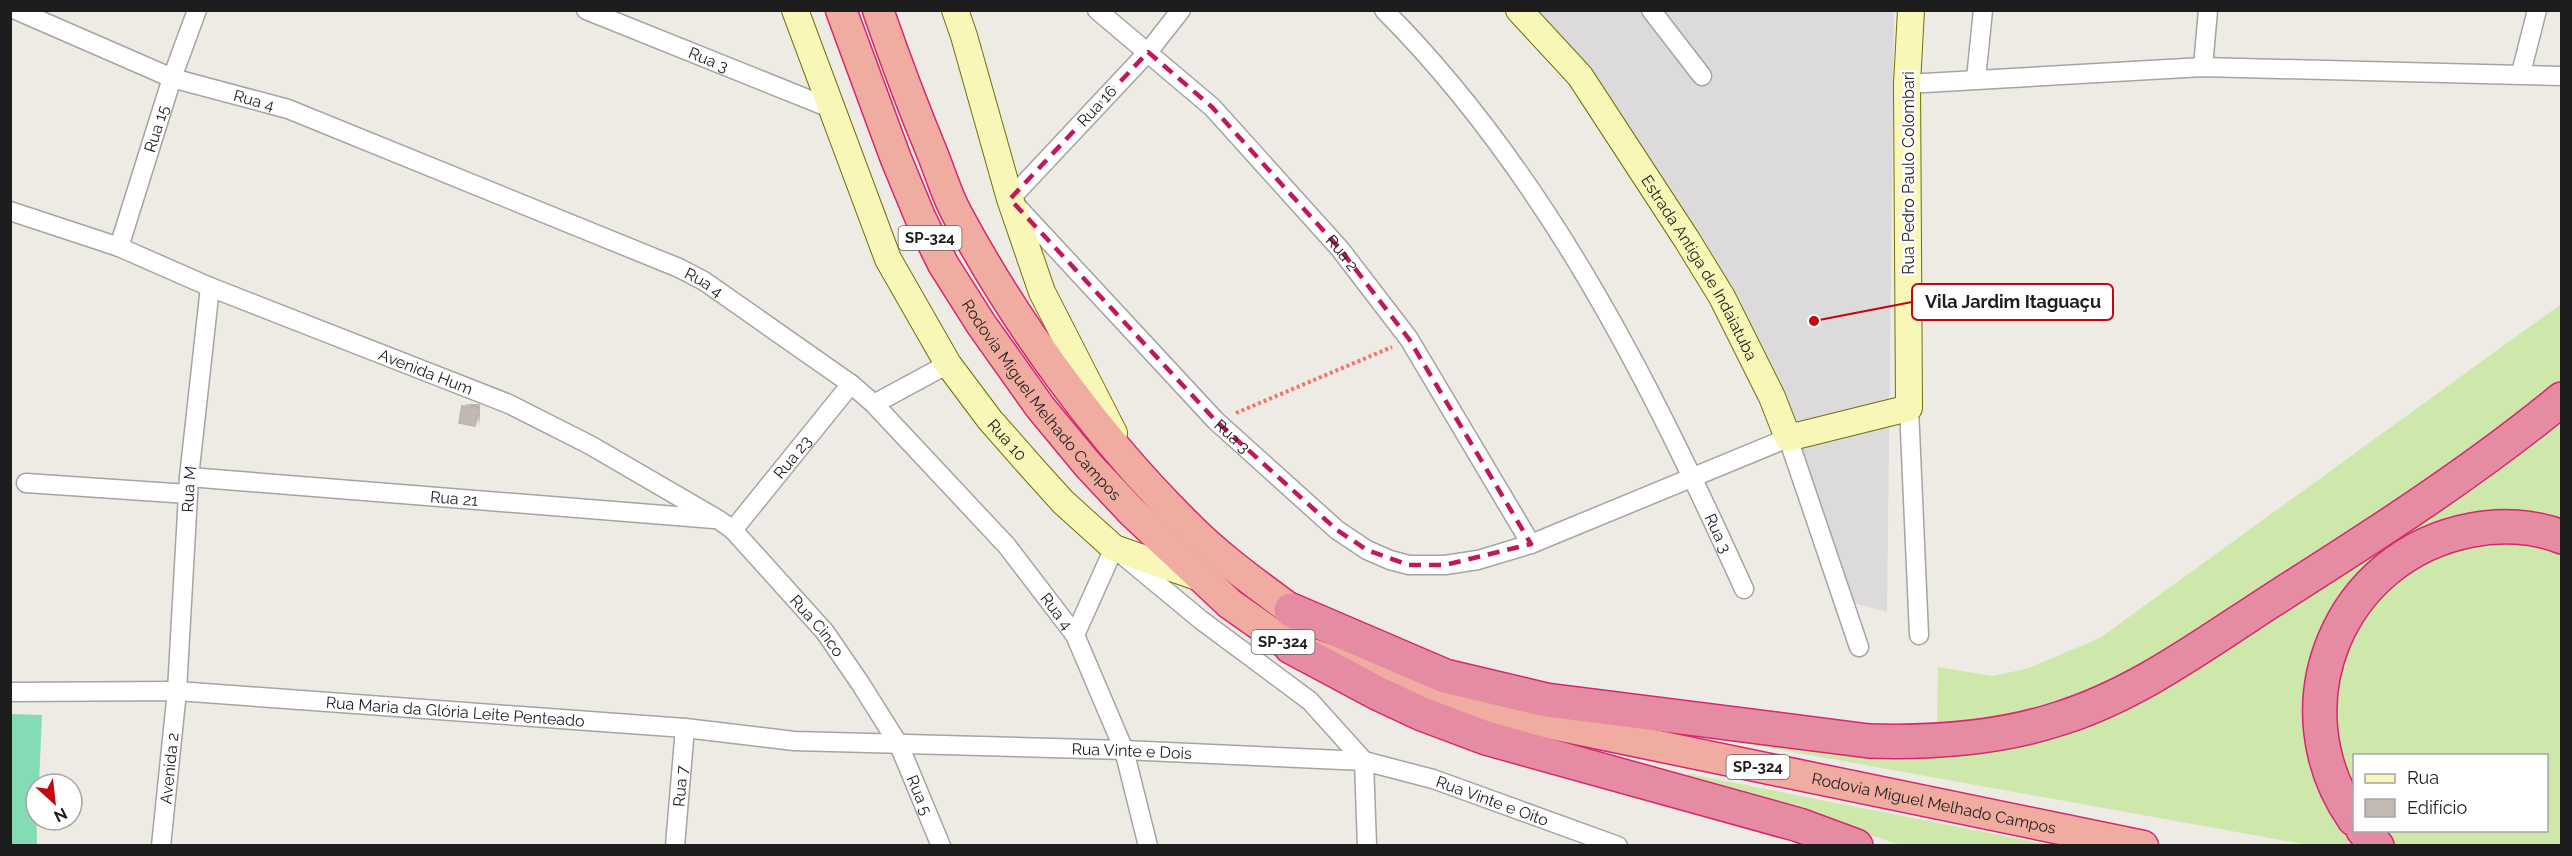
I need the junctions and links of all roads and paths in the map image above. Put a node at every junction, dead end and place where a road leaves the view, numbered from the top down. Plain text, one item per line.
1 (16, 10) edge
2 (197, 10) edge
3 (586, 10) edge
4 (795, 10) edge
5 (842, 10) edge
6 (878, 10) edge
7 (955, 10) edge
8 (1097, 10) edge
9 (1181, 10) edge
10 (1384, 10) edge
11 (1520, 10) edge
12 (1651, 10) edge
13 (1911, 10) edge
14 (1983, 10) edge
15 (2208, 10) edge
16 (2537, 10) edge
17 (1148, 52) junction
18 (2203, 67) junction
19 (2521, 74) junction
20 (1702, 76) dead end
21 (2562, 76) edge
22 (172, 78) junction
23 (1976, 79) junction
24 (1907, 84) junction
25 (831, 108) junction
26 (1010, 199) junction
27 (10, 210) edge
28 (119, 247) junction
29 (210, 287) junction
30 (1409, 339) junction
31 (948, 364) junction
32 (851, 384) junction
33 (2562, 399) edge
34 (874, 404) junction
35 (1909, 408) junction
36 (1216, 422) junction
37 (1788, 438) junction
38 (1130, 463) junction
39 (1693, 477) junction
40 (26, 483) dead end
41 (189, 486) junction
42 (726, 525) junction
43 (2562, 537) edge
44 (1532, 544) junction
45 (1114, 548) junction
46 (1205, 580) junction
47 (1744, 589) dead end
48 (1291, 610) junction
49 (1075, 635) junction
50 (1919, 635) dead end
51 (1291, 647) junction
52 (1859, 647) dead end
53 (1376, 676) junction
54 (177, 691) junction
55 (10, 692) edge
56 (685, 728) junction
57 (899, 746) junction
58 (1124, 750) junction
59 (1364, 761) junction
60 (2353, 816) edge
61 (2364, 832) edge
62 (1580, 838) edge
63 (161, 846) edge
64 (675, 846) edge
65 (941, 846) edge
66 (1148, 846) edge
67 (1367, 846) edge
68 (1618, 846) edge
69 (1856, 846) edge
70 (2143, 846) edge
71 (2377, 846) edge

1 - 22 street, Rua 4
2 - 22 street, Rua 15
3 - 25 street, Rua 3
4 - 25 main road, Rua 10 / SP-324
5 - 46 highway, Rodovia Miguel Melhado Campos / SP-324
6 - 38 highway, Rodovia Miguel Melhado Campos / SP-324
7 - 26 main road, Rua 3
8 - 17 street, Rua 2
9 - 17 street, Rua 16
10 - 39 street, Rua 3
11 - 37 main road, Estrada Antiga de Indaiatuba
12 - 20 street
13 - 24 main road, Rua Pedro Paulo Colombari
14 - 23 street
15 - 18 street
16 - 19 street
17 - 26 street, Rua 16
17 - 30 street, Rua 2
18 - 19 street
18 - 23 street
19 - 21 street
22 - 28 street, Rua 15
22 - 32 street, Rua 4
23 - 24 street
24 - 35 main road, Rua Pedro Paulo Colombari
25 - 31 main road, Rua 10 / SP-324
26 - 36 street, Rua 3
26 - 38 main road
27 - 28 street, Avenida Hum
28 - 29 street, Avenida Hum
29 - 41 street, Rua M
29 - 42 street, Avenida Hum
30 - 36 path
30 - 44 street, Rua 2
31 - 34 street
31 - 45 main road, Rua 10 / SP-324
32 - 34 street, Rua 4
32 - 42 street, Rua 23
33 - 48 highway
34 - 49 street, Rua 4
35 - 37 main road
35 - 50 street
36 - 44 street, Rua 3
37 - 39 street, Rua 3
37 - 52 street
38 - 48 highway, Rodovia Miguel Melhado Campos / SP-324
39 - 44 street, Rua 3
39 - 47 street, Rua 3
40 - 41 street, Rua 21
41 - 42 street, Rua 21
41 - 54 street, Rua M
42 - 57 street, Rua Cinco
43 - 60 highway
45 - 46 main road
45 - 49 street
45 - 59 street, Rua 10
46 - 51 highway, Rodovia Miguel Melhado Campos / SP-324
48 - 53 highway, Rodovia Miguel Melhado Campos / SP-324
49 - 58 street, Rua 4
51 - 53 highway, Rodovia Miguel Melhado Campos / SP-324
51 - 69 highway
53 - 70 highway, Rodovia Miguel Melhado Campos / SP-324
54 - 55 street, Rua Maria da Glória Leite Penteado
54 - 56 street, Rua Maria da Glória Leite Penteado
54 - 63 street, Avenida 2
56 - 57 street, Rua Maria da Glória Leite Penteado
56 - 64 street, Rua 7
57 - 58 street, Rua Vinte e Dois
57 - 65 street, Rua 5
58 - 59 street, Rua Vinte e Dois
58 - 66 street, Rua 4
59 - 62 street, Rua Vinte e Oito
59 - 67 street
61 - 71 highway
62 - 68 street, Rua Vinte e Oito

